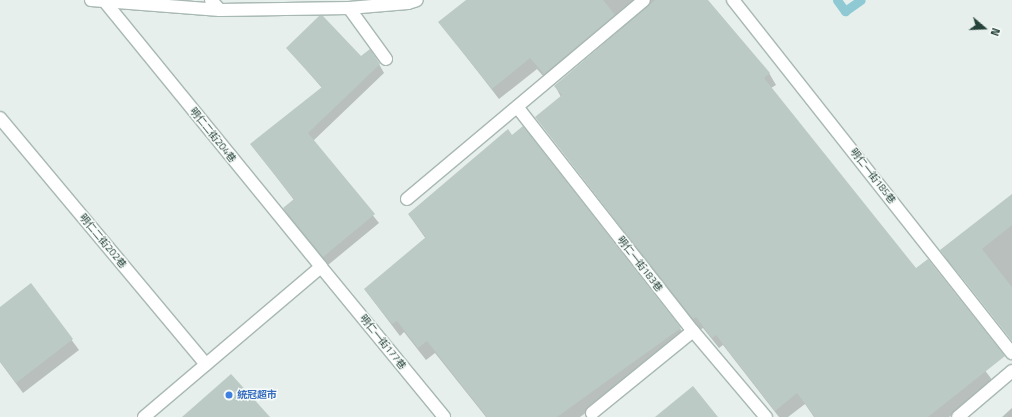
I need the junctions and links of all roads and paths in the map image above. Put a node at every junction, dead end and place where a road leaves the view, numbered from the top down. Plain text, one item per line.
1 (91, 0) edge
2 (211, 0) edge
3 (417, 0) edge
4 (644, 0) edge
5 (733, 0) edge
6 (106, 3) junction
7 (348, 8) junction
8 (220, 10) junction
9 (386, 59) dead end
10 (518, 108) junction
11 (0, 118) edge
12 (407, 199) dead end
13 (321, 267) junction
14 (693, 331) junction
15 (1012, 353) edge
16 (206, 364) junction
17 (1012, 371) edge
18 (592, 413) dead end
19 (144, 417) edge
20 (444, 417) edge
21 (766, 417) edge
22 (958, 417) edge

1 - 6 street
2 - 8 street
3 - 7 street
4 - 10 street
5 - 15 street, 明仁一街185巷
6 - 8 street
6 - 13 street, 明仁二街204巷
7 - 8 street
7 - 9 street
10 - 12 street
10 - 14 street, 明仁一街183巷
11 - 16 street, 明仁二街202巷
13 - 16 street
13 - 20 street, 明仁一街177巷
14 - 18 street
14 - 21 street, 明仁一街183巷
16 - 19 street
17 - 22 street

